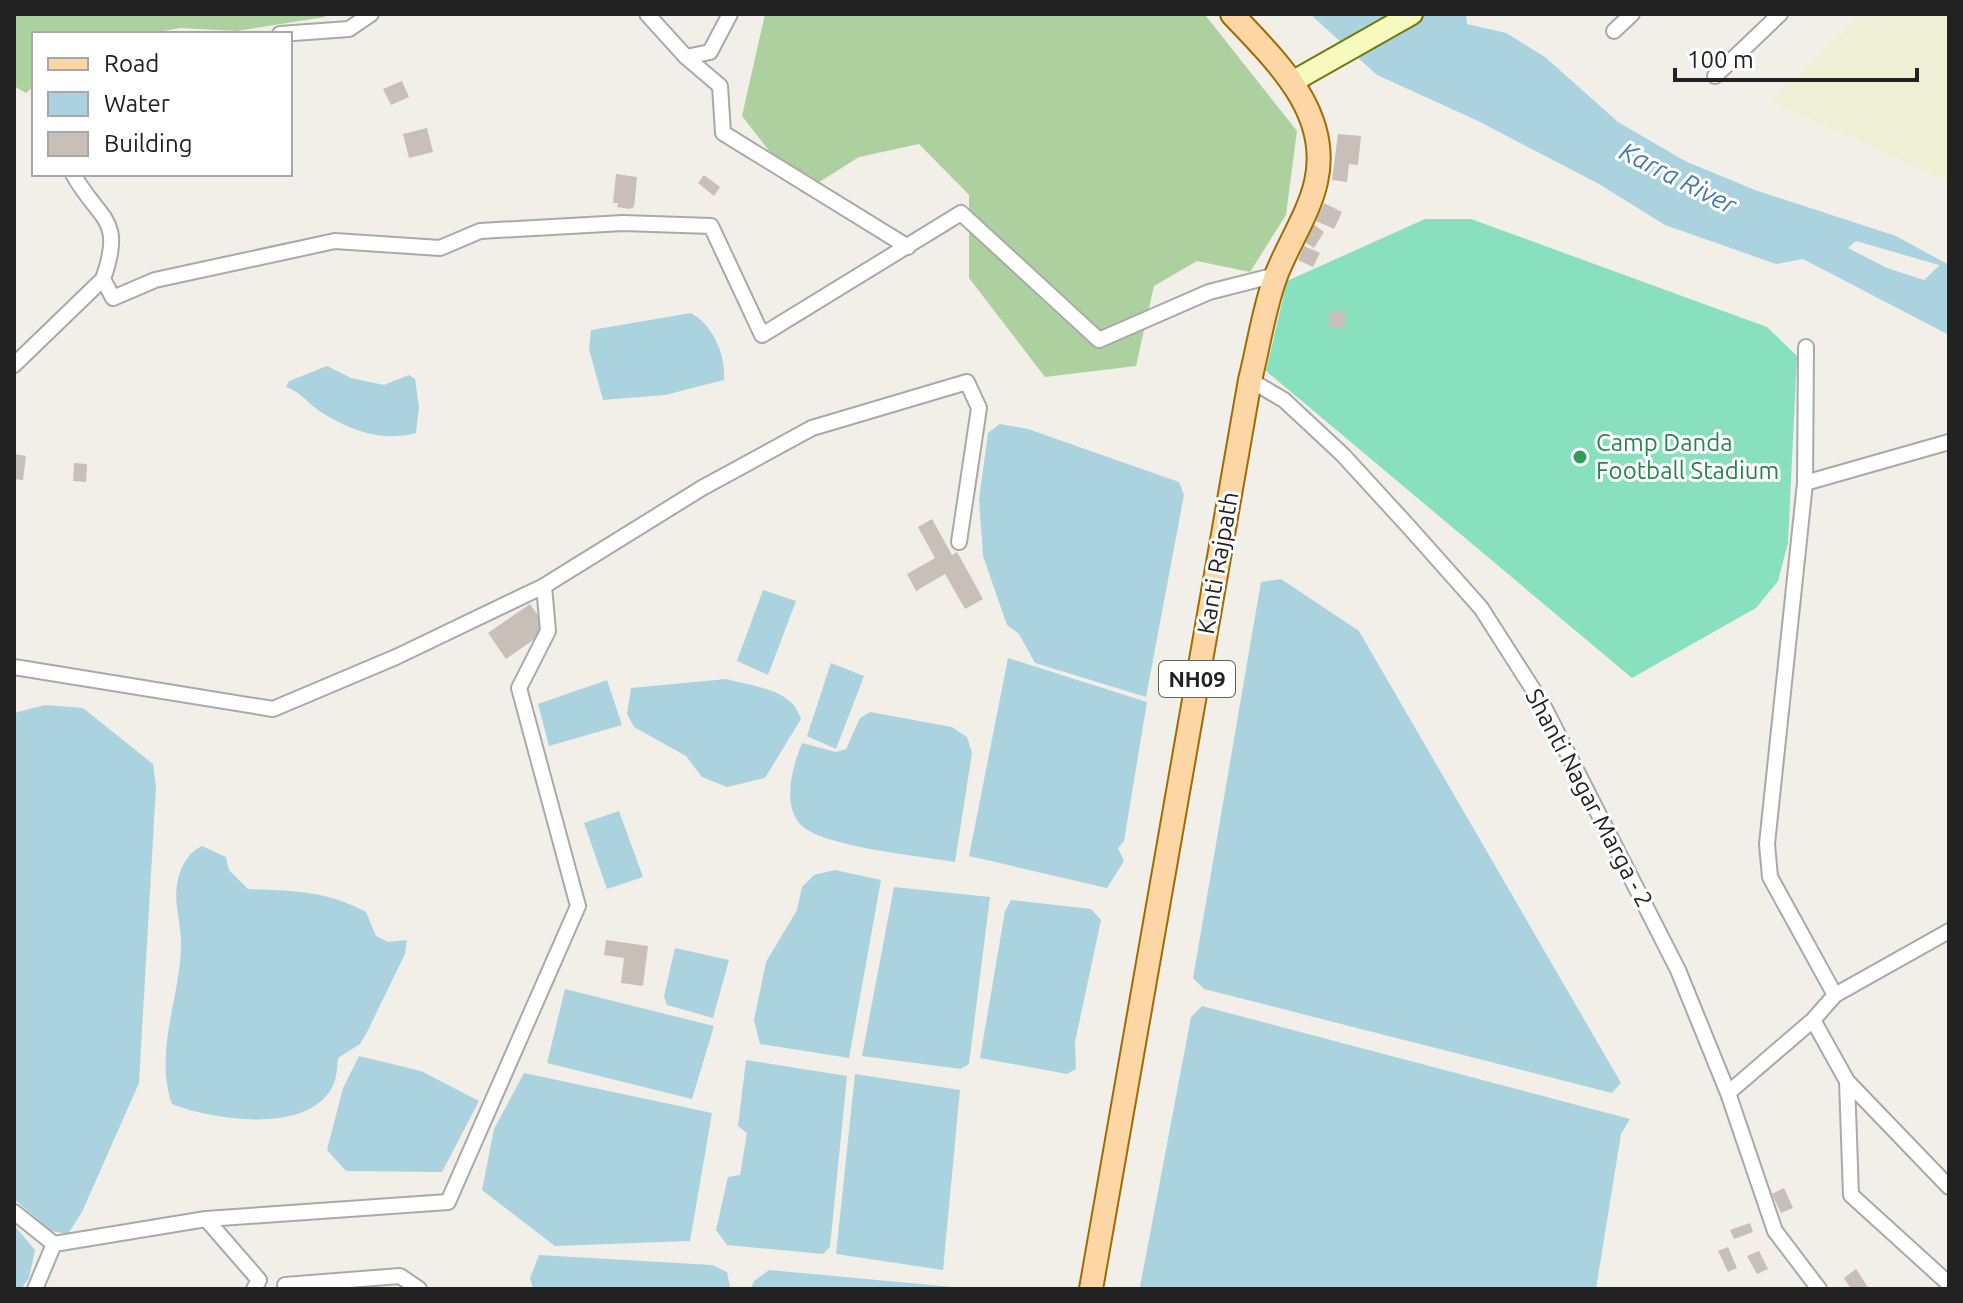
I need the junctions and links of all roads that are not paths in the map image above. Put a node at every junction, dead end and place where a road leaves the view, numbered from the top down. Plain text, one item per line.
1 (371, 14) edge
2 (647, 14) edge
3 (730, 14) edge
4 (1232, 14) edge
5 (1412, 14) edge
6 (1632, 14) edge
7 (1780, 14) edge
8 (1614, 31) dead end
9 (292, 33) edge
10 (686, 57) junction
11 (1715, 76) dead end
12 (1292, 82) junction
13 (75, 176) edge
14 (908, 247) junction
15 (1276, 275) junction
16 (103, 279) junction
17 (1806, 347) dead end
18 (14, 365) edge
19 (1250, 380) junction
20 (1949, 442) edge
21 (1805, 483) junction
22 (959, 542) dead end
23 (544, 586) junction
24 (14, 667) edge
25 (1949, 931) edge
26 (1835, 995) junction
27 (1813, 1020) junction
28 (1847, 1081) junction
29 (1728, 1093) junction
30 (1949, 1187) edge
31 (14, 1212) edge
32 (206, 1219) junction
33 (54, 1244) junction
34 (1949, 1284) edge
35 (257, 1285) edge
36 (286, 1287) edge
37 (35, 1289) edge
38 (419, 1289) edge
39 (1091, 1289) edge
40 (1819, 1289) edge

1 - 9 street
2 - 10 street
3 - 10 street
4 - 12 main road, Kanti Rajpath / NH09
5 - 12 main road
6 - 8 street
7 - 11 street
10 - 14 street
12 - 15 main road, Kanti Rajpath / NH09
13 - 16 street
14 - 15 street
14 - 16 street
15 - 19 main road, Kanti Rajpath / NH09
16 - 18 street
17 - 21 street
19 - 29 street, Shanti Nagar Marga - 2
19 - 39 main road, Kanti Rajpath / NH09
20 - 21 street
21 - 26 street
22 - 23 street
23 - 24 street
23 - 32 street
25 - 26 street
26 - 27 street
27 - 28 street
27 - 29 street
28 - 30 street
28 - 34 street
29 - 40 street, Shanti Nagar Marga - 2
31 - 33 street
32 - 33 street
32 - 35 street
33 - 37 street
35 - 36 street
36 - 38 street

